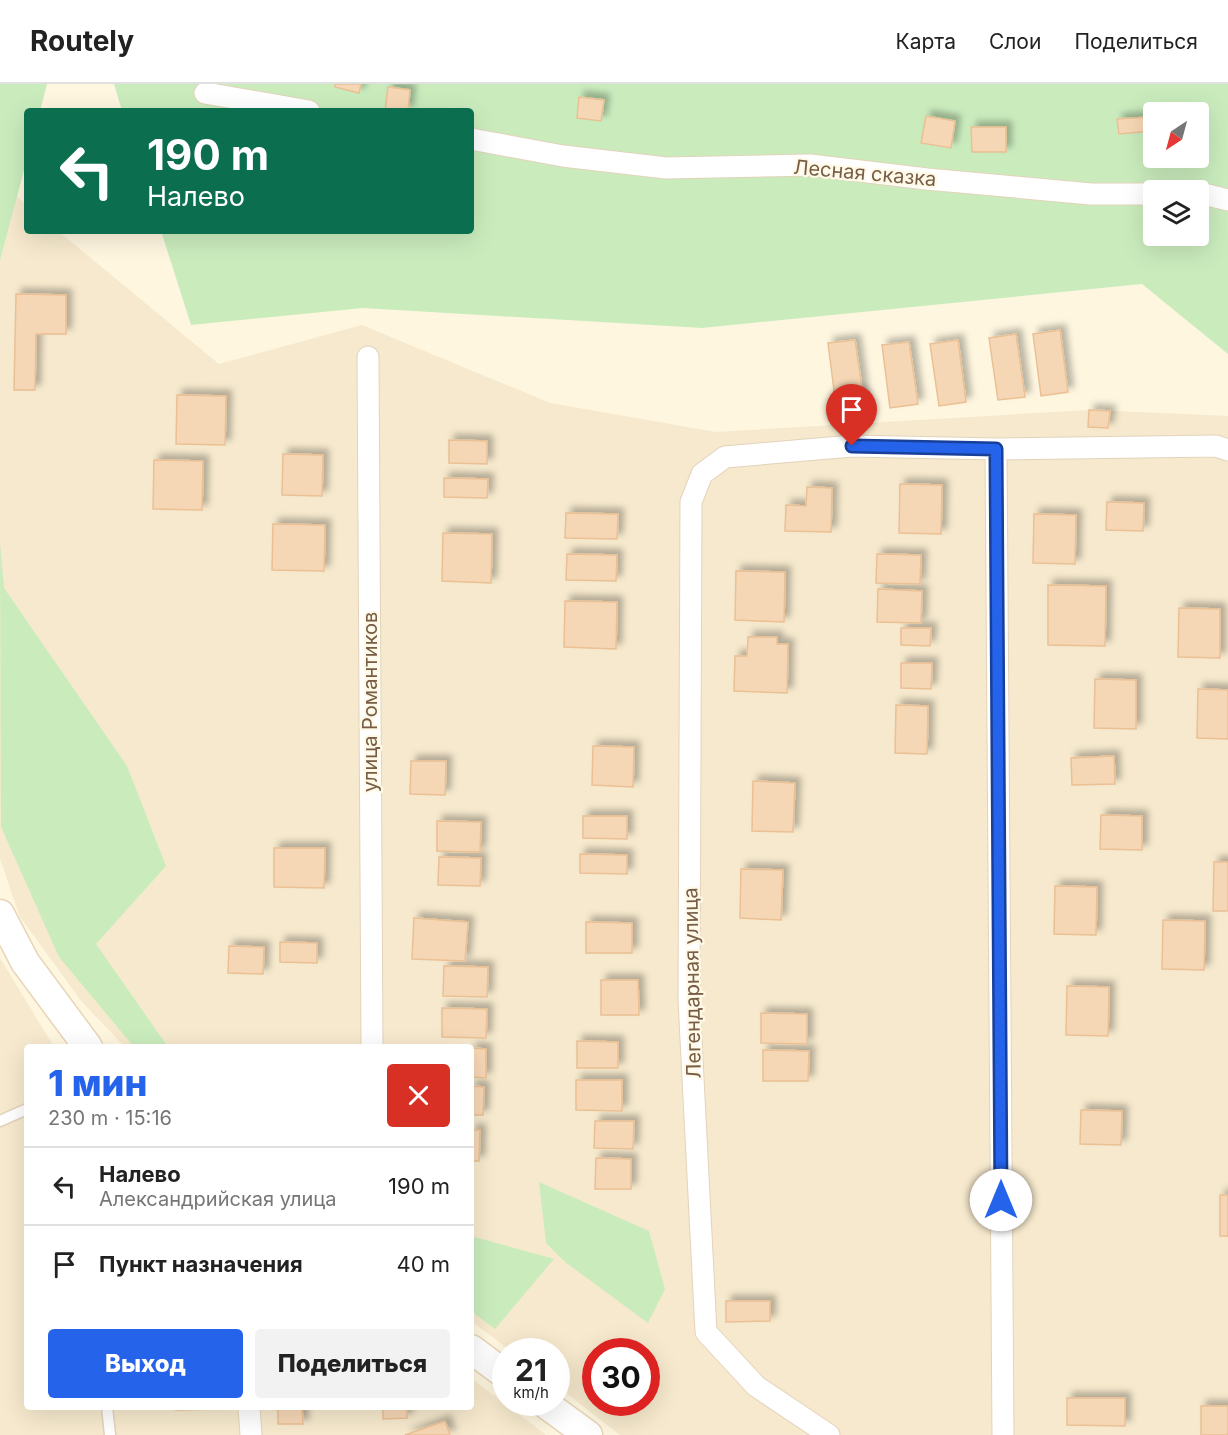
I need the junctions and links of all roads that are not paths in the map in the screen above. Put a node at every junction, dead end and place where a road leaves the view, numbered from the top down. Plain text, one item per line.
1 (205, 93) dead end
2 (292, 108) edge
3 (474, 140) edge
4 (1143, 194) edge
5 (1209, 197) edge
6 (1228, 200) edge
7 (368, 357) dead end
8 (996, 449) junction
9 (1228, 450) edge
10 (0, 914) edge
11 (86, 1044) edge
12 (372, 1044) edge
13 (24, 1110) edge
14 (0, 1121) edge
15 (474, 1351) edge
16 (492, 1365) edge
17 (107, 1410) edge
18 (249, 1410) edge
19 (562, 1416) edge
20 (110, 1435) edge
21 (251, 1435) edge
22 (588, 1435) edge
23 (829, 1435) edge
24 (1003, 1435) edge

1 - 2 street
3 - 4 street, Лесная сказка
5 - 6 street
7 - 12 street, улица Романтиков
8 - 9 street
8 - 23 street, Легендарная улица
8 - 24 street
10 - 11 main road
13 - 14 lane
15 - 16 main road
17 - 20 lane
18 - 21 street
19 - 22 main road

